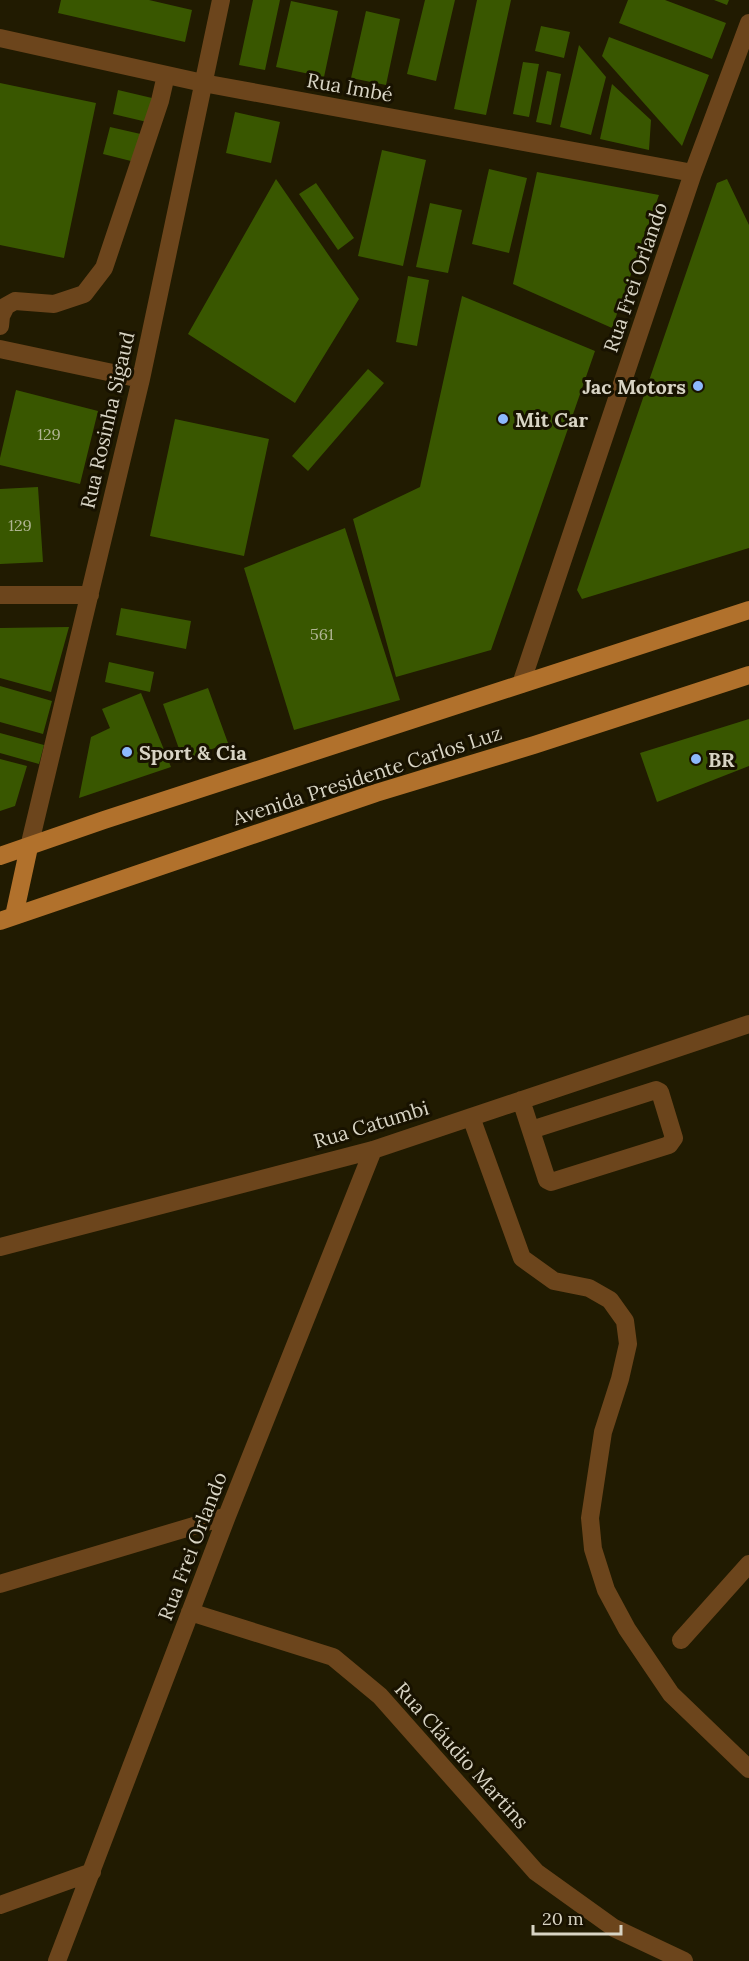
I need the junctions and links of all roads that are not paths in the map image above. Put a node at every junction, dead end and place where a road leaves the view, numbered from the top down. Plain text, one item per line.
1 (221, 0) edge
2 (749, 23) edge
3 (0, 38) edge
4 (166, 75) junction
5 (203, 83) junction
6 (693, 173) junction
7 (0, 326) edge
8 (0, 349) edge
9 (141, 379) junction
10 (0, 595) edge
11 (90, 595) junction
12 (749, 610) edge
13 (749, 675) edge
14 (521, 684) junction
15 (29, 847) junction
16 (0, 856) edge
17 (7, 918) edge
18 (749, 1024) edge
19 (521, 1100) junction
20 (471, 1117) junction
21 (531, 1130) junction
22 (373, 1150) junction
23 (0, 1247) edge
24 (227, 1516) junction
25 (749, 1564) edge
26 (0, 1584) edge
27 (190, 1612) junction
28 (681, 1640) dead end
29 (749, 1768) edge
30 (92, 1872) junction
31 (0, 1905) edge
32 (57, 1961) edge
33 (684, 1961) edge

1 - 5 street, Rua Rosinha Sigaud
2 - 6 street, Rua Frei Orlando
3 - 4 street, Rua Imbé
4 - 5 street, Rua Imbé
4 - 7 street
5 - 6 street, Rua Imbé
5 - 9 street, Rua Rosinha Sigaud
6 - 14 street, Rua Frei Orlando
8 - 9 street
9 - 11 street, Rua Rosinha Sigaud
10 - 11 street
11 - 15 street, Rua Rosinha Sigaud
12 - 14 main road, Avenida Presidente Carlos Luz
13 - 17 main road, Avenida Presidente Carlos Luz
14 - 15 main road, Avenida Presidente Carlos Luz
15 - 16 main road, Avenida Presidente Carlos Luz
15 - 17 main road
18 - 19 street, Rua Catumbi
19 - 20 street, Rua Catumbi
19 - 21 street
20 - 22 street, Rua Catumbi
20 - 29 street
21 - 21 street
22 - 23 street, Rua Catumbi
22 - 24 street, Rua Frei Orlando
24 - 26 street
24 - 27 street, Rua Frei Orlando
25 - 28 street
27 - 30 street, Rua Frei Orlando
27 - 33 street, Rua Cláudio Martins
30 - 31 street
30 - 32 street, Rua Frei Orlando

